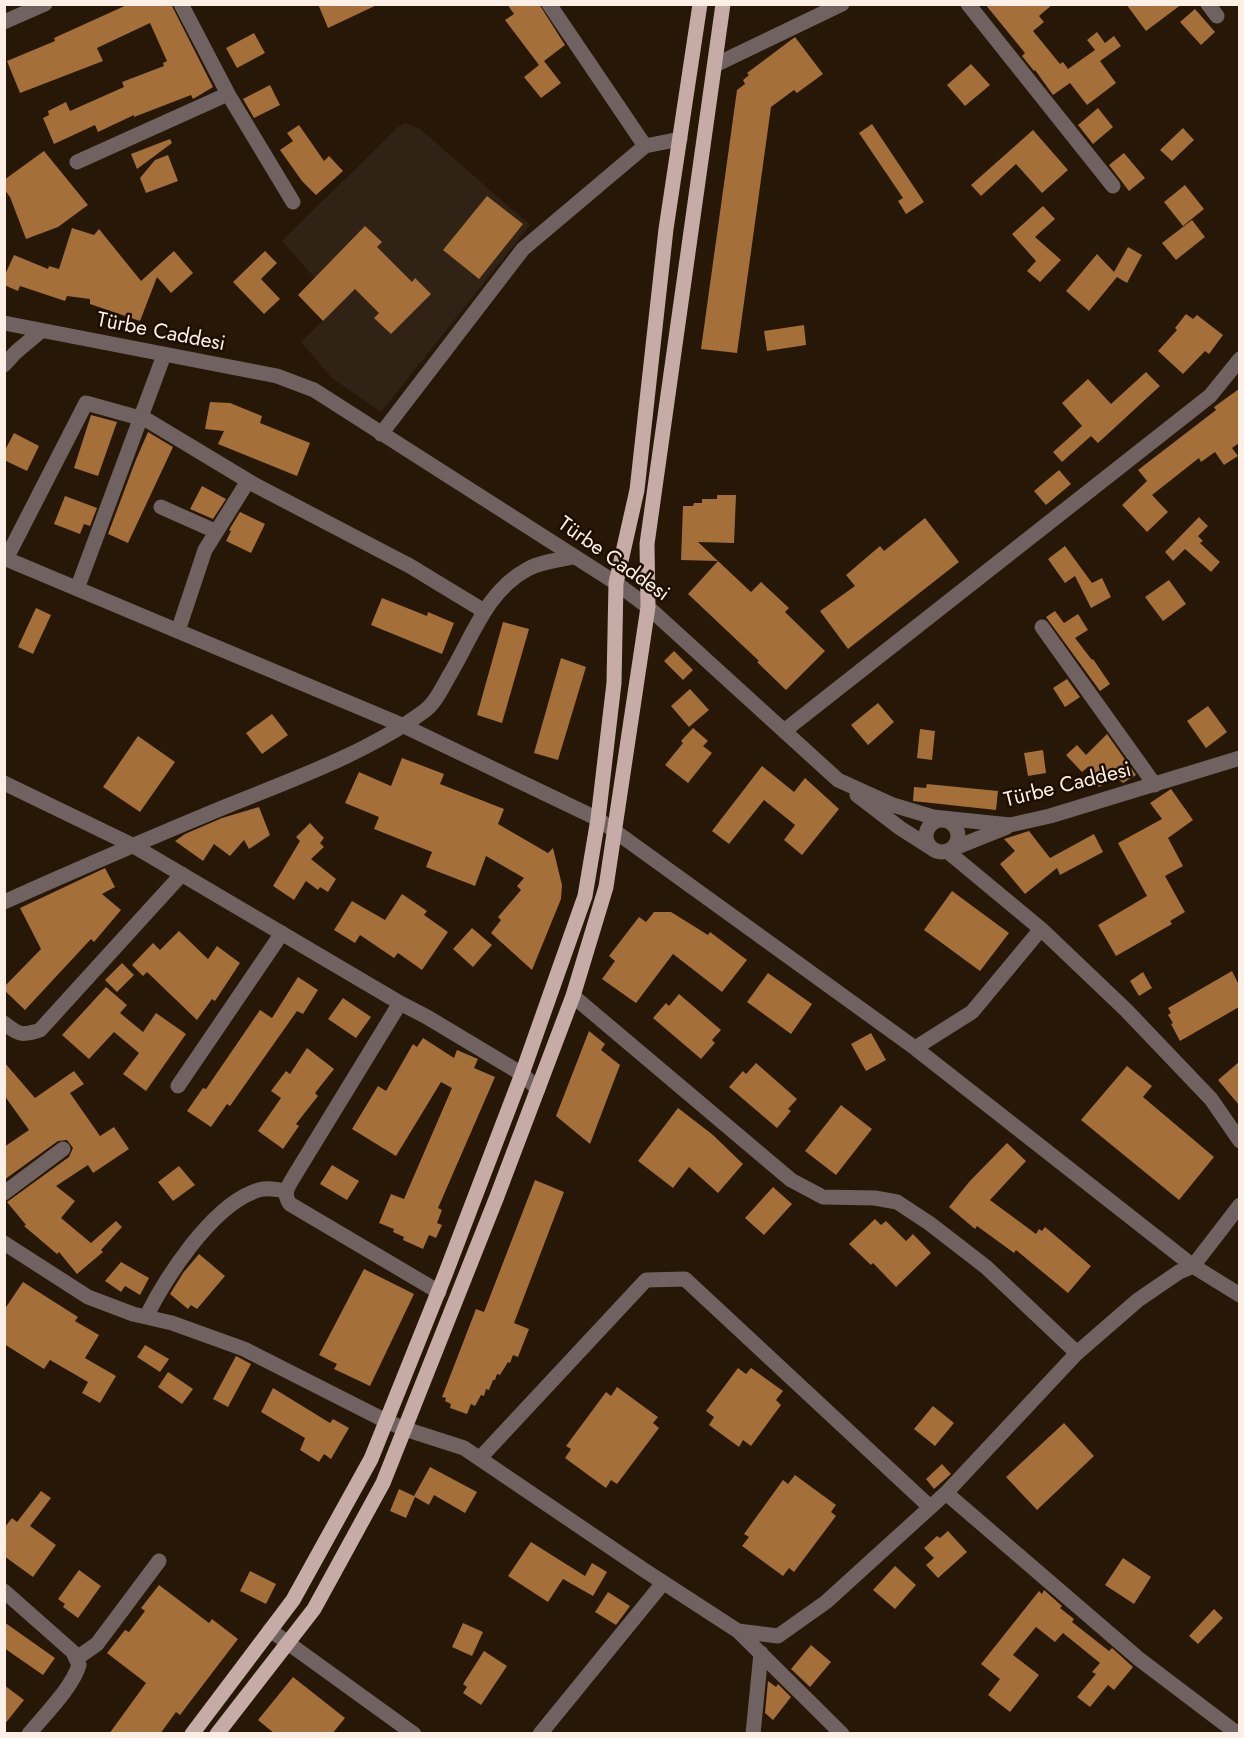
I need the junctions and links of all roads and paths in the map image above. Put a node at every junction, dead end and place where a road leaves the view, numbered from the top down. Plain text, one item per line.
1 (45, 4) edge
2 (182, 4) edge
3 (549, 4) edge
4 (700, 4) edge
5 (723, 4) edge
6 (842, 4) edge
7 (968, 4) edge
8 (4, 22) edge
9 (715, 65) junction
10 (228, 94) junction
11 (680, 139) junction
12 (645, 146) junction
13 (77, 162) dead end
14 (1113, 186) dead end
15 (293, 202) dead end
16 (4, 323) edge
17 (41, 331) junction
18 (164, 355) junction
19 (1239, 361) edge
20 (4, 365) edge
21 (140, 418) junction
22 (381, 434) junction
23 (248, 481) junction
24 (161, 507) dead end
25 (215, 531) junction
26 (574, 557) junction
27 (5, 558) edge
28 (616, 583) junction
29 (77, 588) junction
30 (648, 607) junction
31 (484, 611) junction
32 (1042, 627) dead end
33 (178, 631) junction
34 (404, 726) junction
35 (784, 731) junction
36 (1239, 758) edge
37 (838, 780) junction
38 (4, 783) edge
39 (1155, 785) junction
40 (598, 819) junction
41 (945, 820) junction
42 (1010, 825) junction
43 (615, 831) junction
44 (132, 845) junction
45 (945, 850) junction
46 (182, 874) junction
47 (4, 902) edge
48 (1041, 929) junction
49 (282, 933) junction
50 (573, 996) junction
51 (400, 1003) junction
52 (4, 1023) edge
53 (915, 1048) junction
54 (522, 1074) junction
55 (178, 1086) dead end
56 (538, 1089) junction
57 (1239, 1141) edge
58 (63, 1149) dead end
59 (285, 1191) junction
60 (4, 1193) edge
61 (1239, 1205) edge
62 (8, 1251) edge
63 (1192, 1266) junction
64 (439, 1292) junction
65 (1239, 1295) edge
66 (146, 1317) junction
67 (1077, 1353) junction
68 (386, 1420) junction
69 (405, 1429) junction
70 (480, 1458) junction
71 (946, 1492) junction
72 (930, 1507) junction
73 (159, 1561) dead end
74 (663, 1582) junction
75 (4, 1590) edge
76 (270, 1630) junction
77 (738, 1631) junction
78 (289, 1643) junction
79 (761, 1653) junction
80 (77, 1658) junction
81 (29, 1734) edge
82 (192, 1734) edge
83 (217, 1734) edge
84 (414, 1734) edge
85 (540, 1734) edge
86 (753, 1734) edge
87 (842, 1734) edge
88 (1238, 1734) edge

1 - 8 street
2 - 10 street
3 - 12 street
4 - 11 main road
5 - 9 main road
6 - 9 street
7 - 14 street
9 - 30 main road
10 - 13 street
10 - 15 street
11 - 12 street
11 - 28 main road
12 - 22 street
16 - 17 street, Türbe Caddesi
17 - 18 street, Türbe Caddesi
17 - 20 street
18 - 21 street
18 - 22 street, Türbe Caddesi
19 - 35 street
21 - 23 street
21 - 27 street
21 - 29 street
22 - 26 street, Türbe Caddesi
23 - 25 street
23 - 31 street
24 - 25 street
25 - 33 street
26 - 28 street, Türbe Caddesi
26 - 31 street
27 - 29 street
28 - 30 street, Türbe Caddesi
28 - 40 main road
29 - 33 street
30 - 35 street, Türbe Caddesi
30 - 43 main road
31 - 34 street
32 - 39 street
33 - 34 street
34 - 40 street
34 - 44 street
35 - 37 street, Türbe Caddesi
36 - 39 street, Türbe Caddesi
37 - 41 street, Türbe Caddesi
37 - 45 street
38 - 44 street
39 - 42 street, Türbe Caddesi
40 - 43 street
40 - 54 main road
41 - 42 street, Türbe Caddesi
41 - 45 street
41 - 45 street
42 - 45 street
43 - 50 main road
43 - 53 street
44 - 46 street
44 - 47 street
45 - 48 street
46 - 49 street
46 - 52 street
48 - 53 street
48 - 57 street
49 - 51 street
49 - 55 street
50 - 56 main road
50 - 67 street
51 - 54 street
51 - 59 street
53 - 63 street
54 - 56 street
54 - 64 main road
56 - 69 main road
58 - 60 street
59 - 64 street
59 - 66 street
61 - 63 street
62 - 66 street
63 - 65 street
63 - 67 street
64 - 68 main road
66 - 68 street
67 - 71 street
68 - 69 street
68 - 76 main road
69 - 70 street
69 - 78 main road
70 - 72 street
70 - 74 street
71 - 72 street
71 - 88 street
72 - 77 street
73 - 80 street
74 - 77 street
74 - 85 street
75 - 80 street
76 - 78 street
76 - 82 main road
77 - 79 street
78 - 83 main road
78 - 84 street
79 - 86 street
79 - 87 street
80 - 81 street

